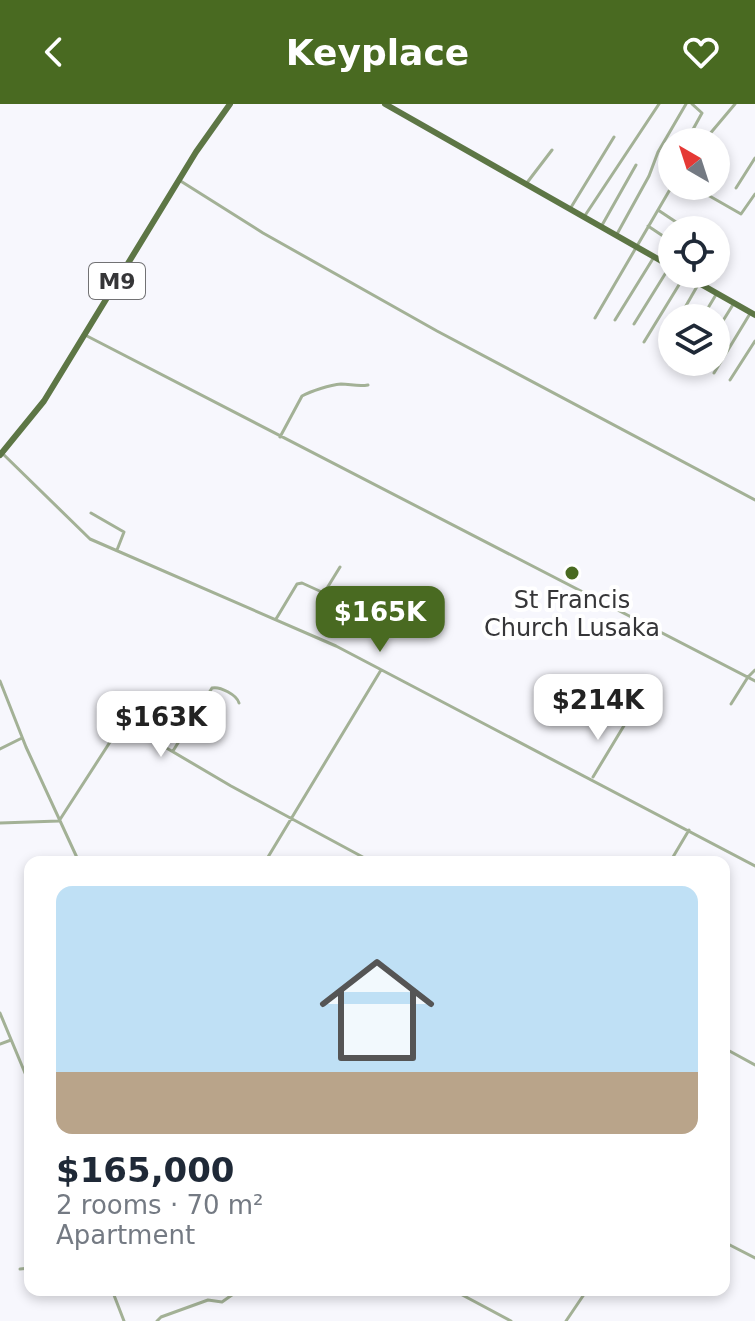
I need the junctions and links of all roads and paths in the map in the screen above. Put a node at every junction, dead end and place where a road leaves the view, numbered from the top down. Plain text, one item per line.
1 (230, 104) edge
2 (385, 104) edge
3 (659, 104) edge
4 (686, 104) edge
5 (692, 104) edge
6 (735, 104) edge
7 (694, 128) edge
8 (715, 128) edge
9 (614, 137) dead end
10 (552, 150) dead end
11 (755, 158) edge
12 (636, 165) dead end
13 (179, 180) junction
14 (526, 184) junction
15 (736, 188) dead end
16 (755, 194) edge
17 (664, 200) edge
18 (716, 200) edge
19 (570, 209) junction
20 (658, 210) junction
21 (667, 216) edge
22 (584, 217) junction
23 (648, 226) junction
24 (601, 227) junction
25 (658, 233) edge
26 (616, 236) junction
27 (638, 248) junction
28 (654, 257) junction
29 (658, 259) edge
30 (658, 287) edge
31 (676, 288) edge
32 (708, 288) edge
33 (717, 293) junction
34 (734, 303) junction
35 (710, 304) edge
36 (730, 309) edge
37 (753, 314) edge
38 (595, 318) dead end
39 (615, 320) dead end
40 (634, 324) dead end
41 (85, 335) junction
42 (755, 341) edge
43 (644, 342) dead end
44 (730, 349) edge
45 (730, 380) dead end
46 (368, 385) dead end
47 (280, 437) junction
48 (1, 454) edge
49 (755, 500) edge
50 (91, 513) dead end
51 (117, 550) junction
52 (340, 567) dead end
53 (276, 619) junction
54 (382, 670) junction
55 (755, 670) edge
56 (748, 677) junction
57 (0, 681) edge
58 (755, 681) edge
59 (239, 703) dead end
60 (731, 704) dead end
61 (628, 719) dead end
62 (22, 738) junction
63 (0, 749) edge
64 (173, 751) junction
65 (592, 779) junction
66 (292, 818) junction
67 (59, 821) junction
68 (0, 823) edge
69 (689, 830) junction
70 (76, 856) edge
71 (269, 856) edge
72 (361, 856) edge
73 (674, 856) edge
74 (755, 866) edge
75 (0, 1013) edge
76 (11, 1040) junction
77 (0, 1044) edge
78 (730, 1051) edge
79 (755, 1065) edge
80 (24, 1071) edge
81 (730, 1245) edge
82 (755, 1258) edge
83 (20, 1269) dead end
84 (24, 1269) edge
85 (114, 1296) edge
86 (230, 1296) edge
87 (464, 1296) edge
88 (583, 1296) edge
89 (124, 1321) edge
90 (157, 1321) edge
91 (511, 1321) edge
92 (566, 1321) edge

1 - 13 main road, M9
2 - 14 main road
3 - 22 street
4 - 26 street
5 - 7 street
6 - 8 street
9 - 19 street
10 - 14 street
11 - 15 street
12 - 24 street
13 - 41 main road, M9
13 - 49 street
14 - 19 main road
16 - 18 street
17 - 20 street
19 - 22 main road
20 - 21 street
20 - 23 street
22 - 24 main road
23 - 25 street
23 - 27 street
24 - 26 main road
26 - 27 main road
27 - 28 main road
27 - 38 street
28 - 29 main road
28 - 39 street
30 - 40 street
31 - 43 street
32 - 33 main road
33 - 34 main road
33 - 35 street
34 - 36 street
34 - 37 main road
37 - 44 street
41 - 47 street
41 - 48 main road, M9
42 - 45 street
46 - 47 street
47 - 56 street
48 - 51 street
50 - 51 street
51 - 53 street
52 - 53 street
53 - 54 street
54 - 65 street
54 - 66 street
55 - 56 street
56 - 58 street
56 - 60 street
57 - 62 street
59 - 64 street
61 - 65 street
62 - 63 street
62 - 67 street
64 - 66 street
64 - 67 street
65 - 69 street
66 - 71 street
66 - 72 street
67 - 68 street
67 - 70 street
69 - 73 street
69 - 74 street
75 - 76 street
76 - 77 street
76 - 80 street
78 - 79 street
81 - 82 street
83 - 84 street
85 - 89 street
86 - 90 street
87 - 91 street
88 - 92 street

